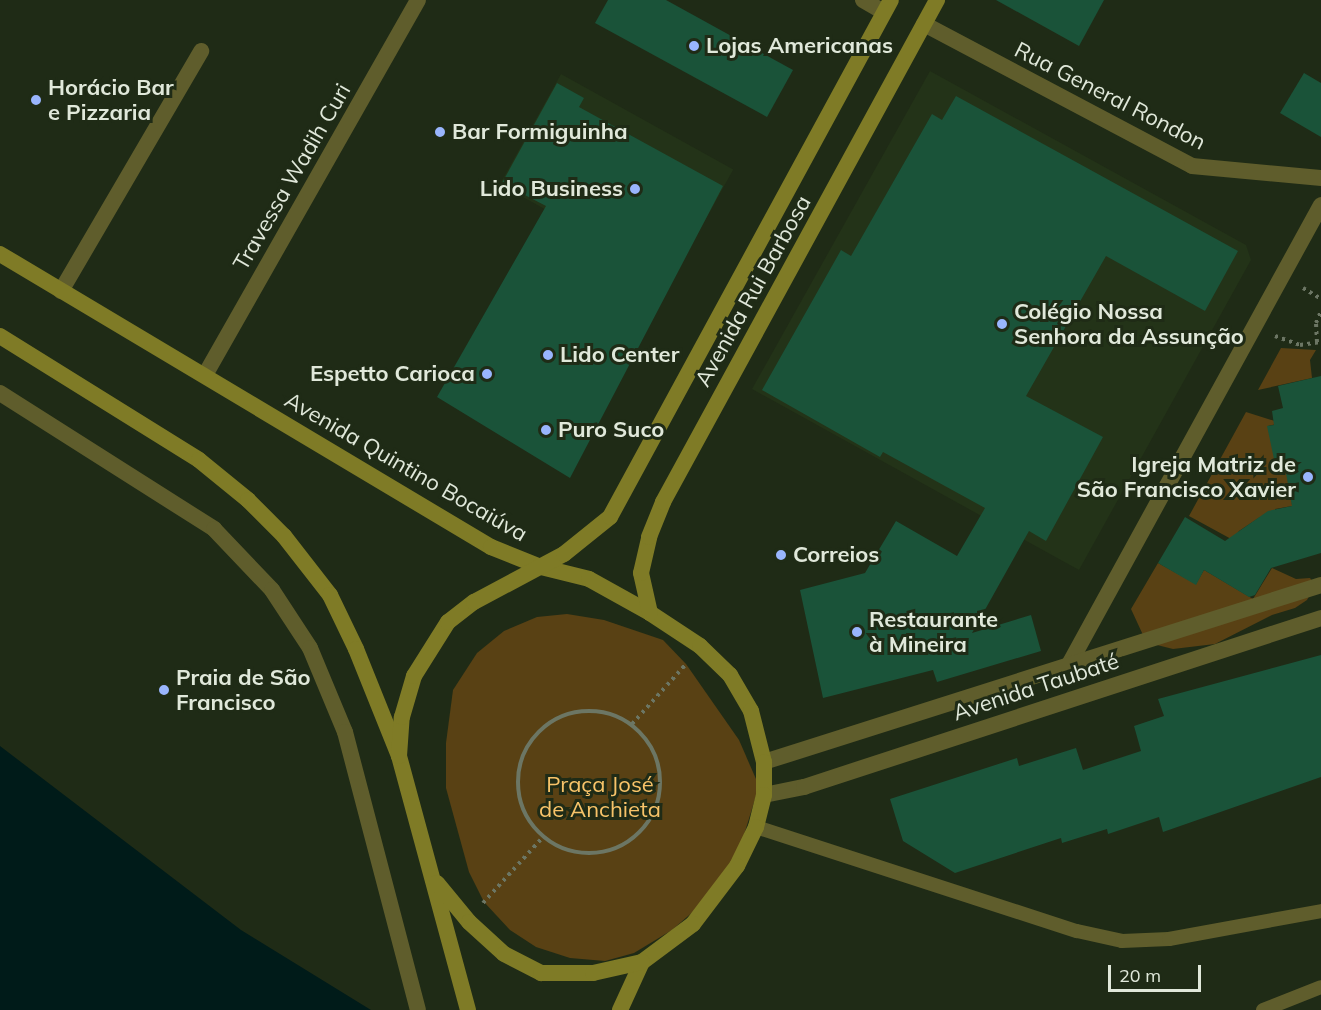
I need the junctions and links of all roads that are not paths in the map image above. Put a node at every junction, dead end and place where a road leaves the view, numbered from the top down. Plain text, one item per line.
1 (418, 0) edge
2 (863, 0) edge
3 (937, 0) edge
4 (888, 6) edge
5 (924, 24) junction
6 (201, 51) dead end
7 (1321, 178) edge
8 (1321, 205) edge
9 (0, 255) edge
10 (61, 291) junction
11 (0, 336) edge
12 (205, 375) junction
13 (0, 393) edge
14 (540, 567) junction
15 (1321, 585) edge
16 (650, 613) junction
17 (1321, 618) edge
18 (1067, 668) junction
19 (399, 756) junction
20 (764, 762) junction
21 (764, 795) junction
22 (756, 827) junction
23 (433, 878) junction
24 (1321, 911) edge
25 (642, 962) junction
26 (1321, 987) edge
27 (418, 1010) edge
28 (468, 1010) edge
29 (620, 1010) edge
30 (1263, 1010) edge

1 - 12 street, Travessa Wadih Curi
2 - 4 street
3 - 5 main road, Avenida Rui Barbosa
4 - 14 main road, Avenida Rui Barbosa
5 - 7 street, Rua General Rondon
5 - 16 main road, Avenida Rui Barbosa
6 - 10 street
8 - 18 street
9 - 10 main road, Avenida Quintino Bocaiúva
10 - 12 main road, Avenida Quintino Bocaiúva
11 - 19 main road
12 - 14 main road, Avenida Quintino Bocaiúva
13 - 27 street
14 - 16 main road, Avenida Quintino Bocaiúva
14 - 19 main road, Avenida Rui Barbosa
15 - 18 street, Avenida Taubaté
16 - 20 main road, Avenida Quintino Bocaiúva
17 - 21 street, Avenida Taubaté
18 - 20 street, Avenida Taubaté
19 - 23 main road
20 - 21 main road, Avenida Quintino Bocaiúva
21 - 22 main road, Avenida Quintino Bocaiúva
22 - 24 lane
22 - 25 main road, Avenida Quintino Bocaiúva
23 - 25 main road
23 - 28 main road
25 - 29 main road, Avenida Quintino Bocaiúva
26 - 30 lane

